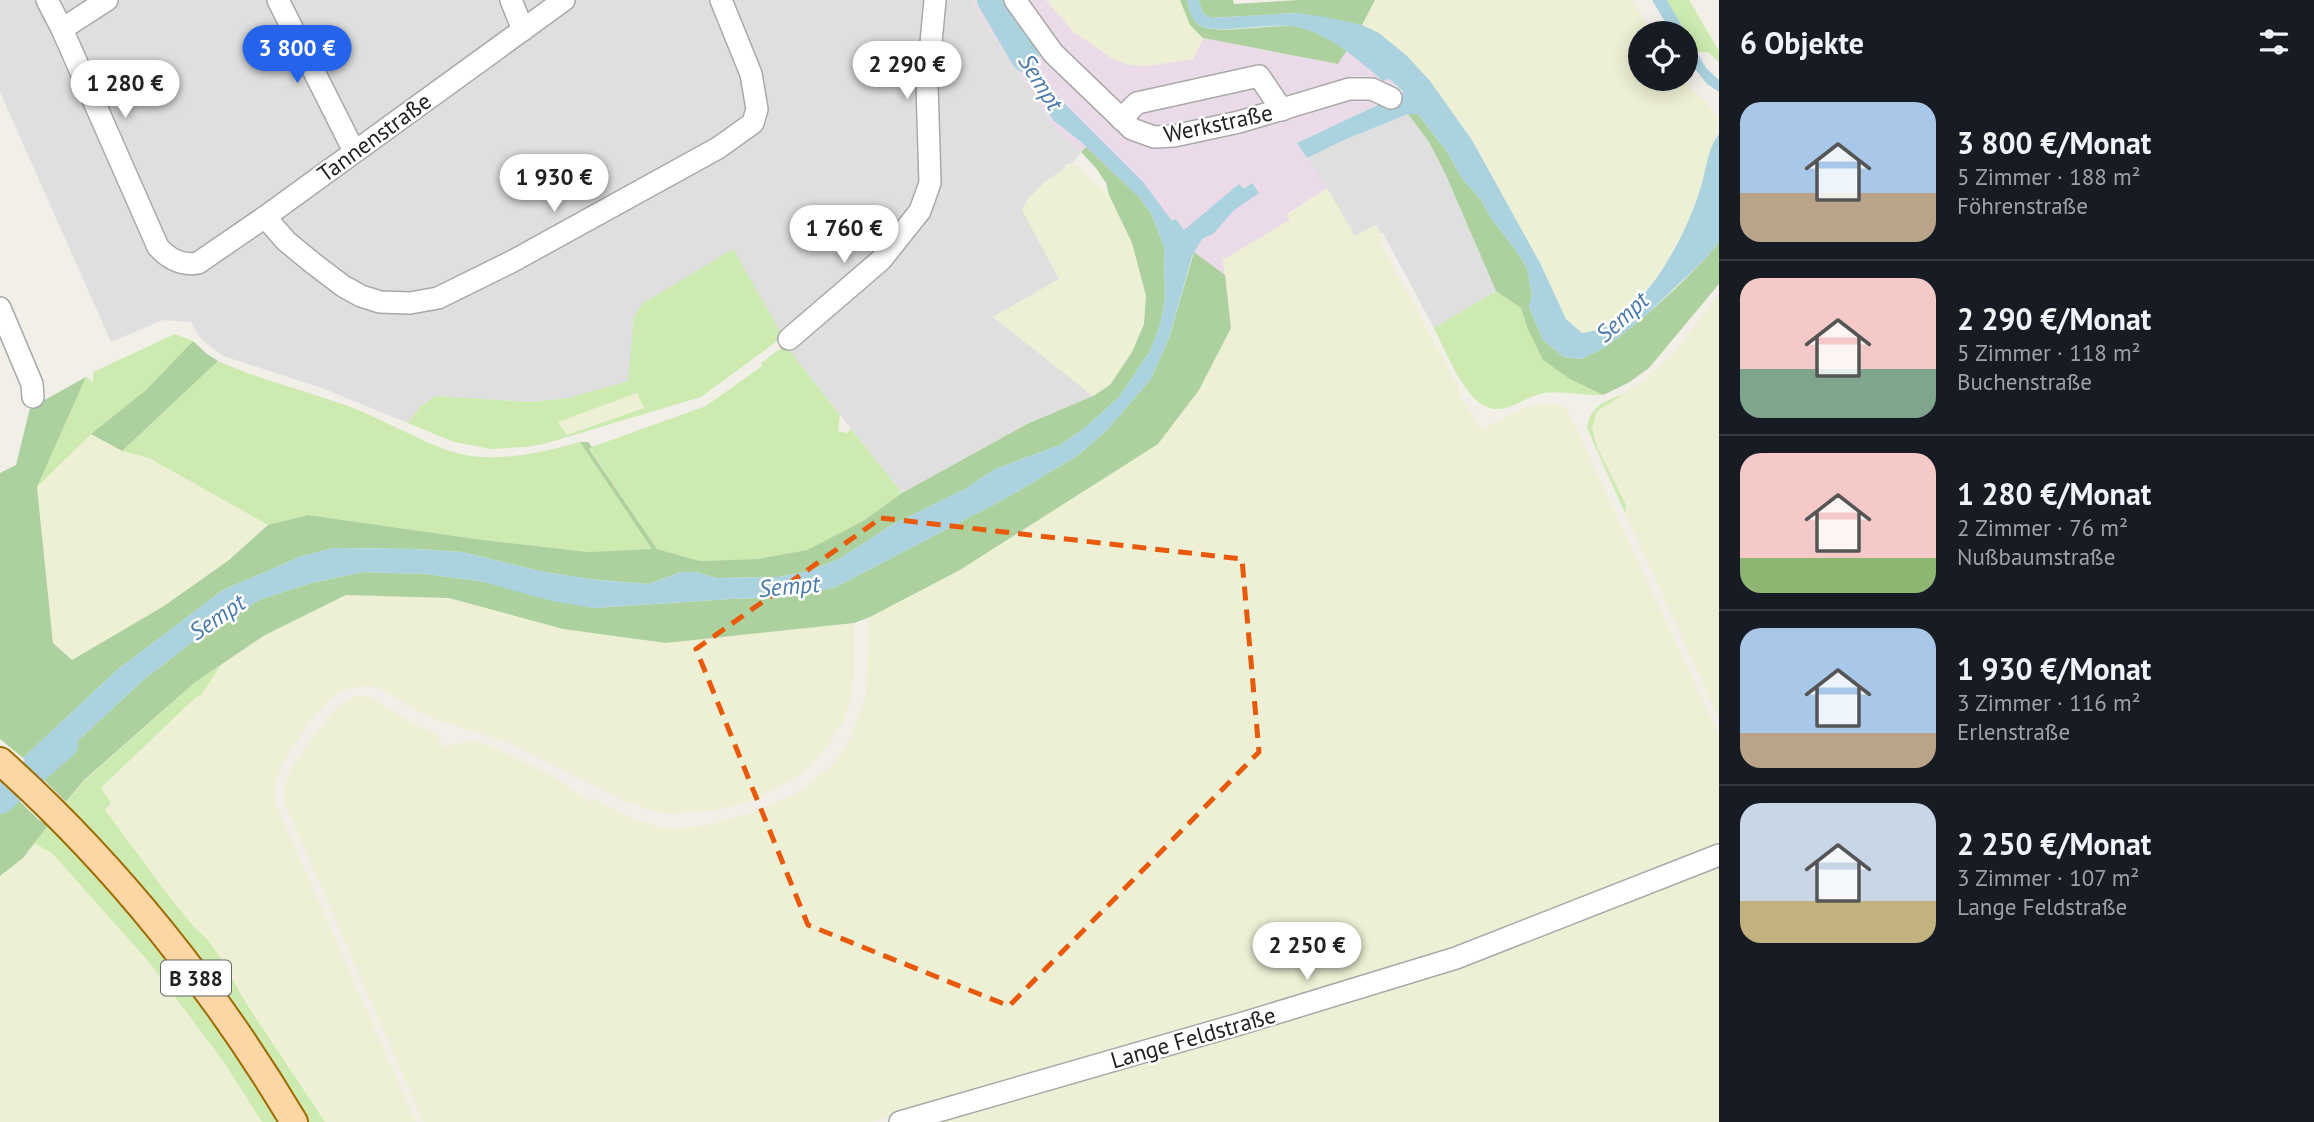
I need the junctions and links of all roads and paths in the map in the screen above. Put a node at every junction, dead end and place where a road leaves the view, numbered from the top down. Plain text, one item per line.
1 (47, 0) edge
2 (107, 0) edge
3 (278, 0) edge
4 (511, 0) edge
5 (564, 0) edge
6 (721, 0) edge
7 (935, 0) edge
8 (1015, 0) edge
9 (62, 29) junction
10 (523, 30) junction
11 (1391, 98) dead end
12 (1282, 110) junction
13 (1122, 119) junction
14 (354, 151) junction
15 (265, 218) junction
16 (0, 308) edge
17 (789, 339) dead end
18 (33, 397) dead end
19 (0, 761) edge
20 (1719, 855) edge
21 (294, 1122) edge
22 (900, 1122) edge

1 - 9 street
2 - 9 street
3 - 14 street
4 - 10 street
5 - 10 street, Tannenstraße
6 - 15 street
7 - 17 street
8 - 13 street, Werkstraße
9 - 15 street, Tannenstraße
10 - 14 street, Tannenstraße
11 - 12 street, Werkstraße
12 - 13 street, Werkstraße
12 - 13 street
14 - 15 street, Tannenstraße
16 - 18 street
19 - 21 main road, B 388
20 - 22 street, Lange Feldstraße

